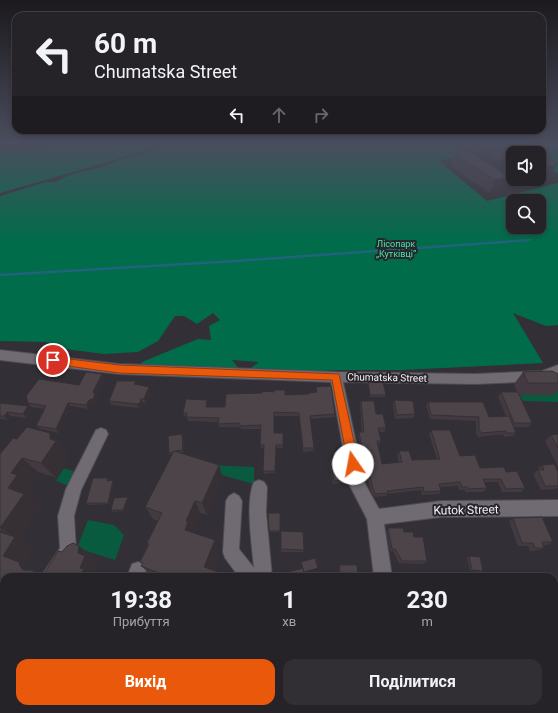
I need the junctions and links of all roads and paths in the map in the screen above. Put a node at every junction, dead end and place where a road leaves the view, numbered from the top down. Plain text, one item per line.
1 (0, 354) edge
2 (558, 370) edge
3 (543, 376) junction
4 (336, 377) junction
5 (558, 385) edge
6 (101, 434) dead end
7 (259, 486) dead end
8 (234, 501) dead end
9 (558, 508) edge
10 (375, 517) junction
11 (53, 573) edge
12 (247, 573) edge
13 (263, 573) edge
14 (382, 573) edge

1 - 4 street, Chumatska Street
2 - 3 street, Chumatska Street
3 - 4 street, Chumatska Street
3 - 5 street
4 - 10 street
6 - 11 street
7 - 13 street
8 - 12 street
9 - 10 street, Kutok Street
10 - 14 street

